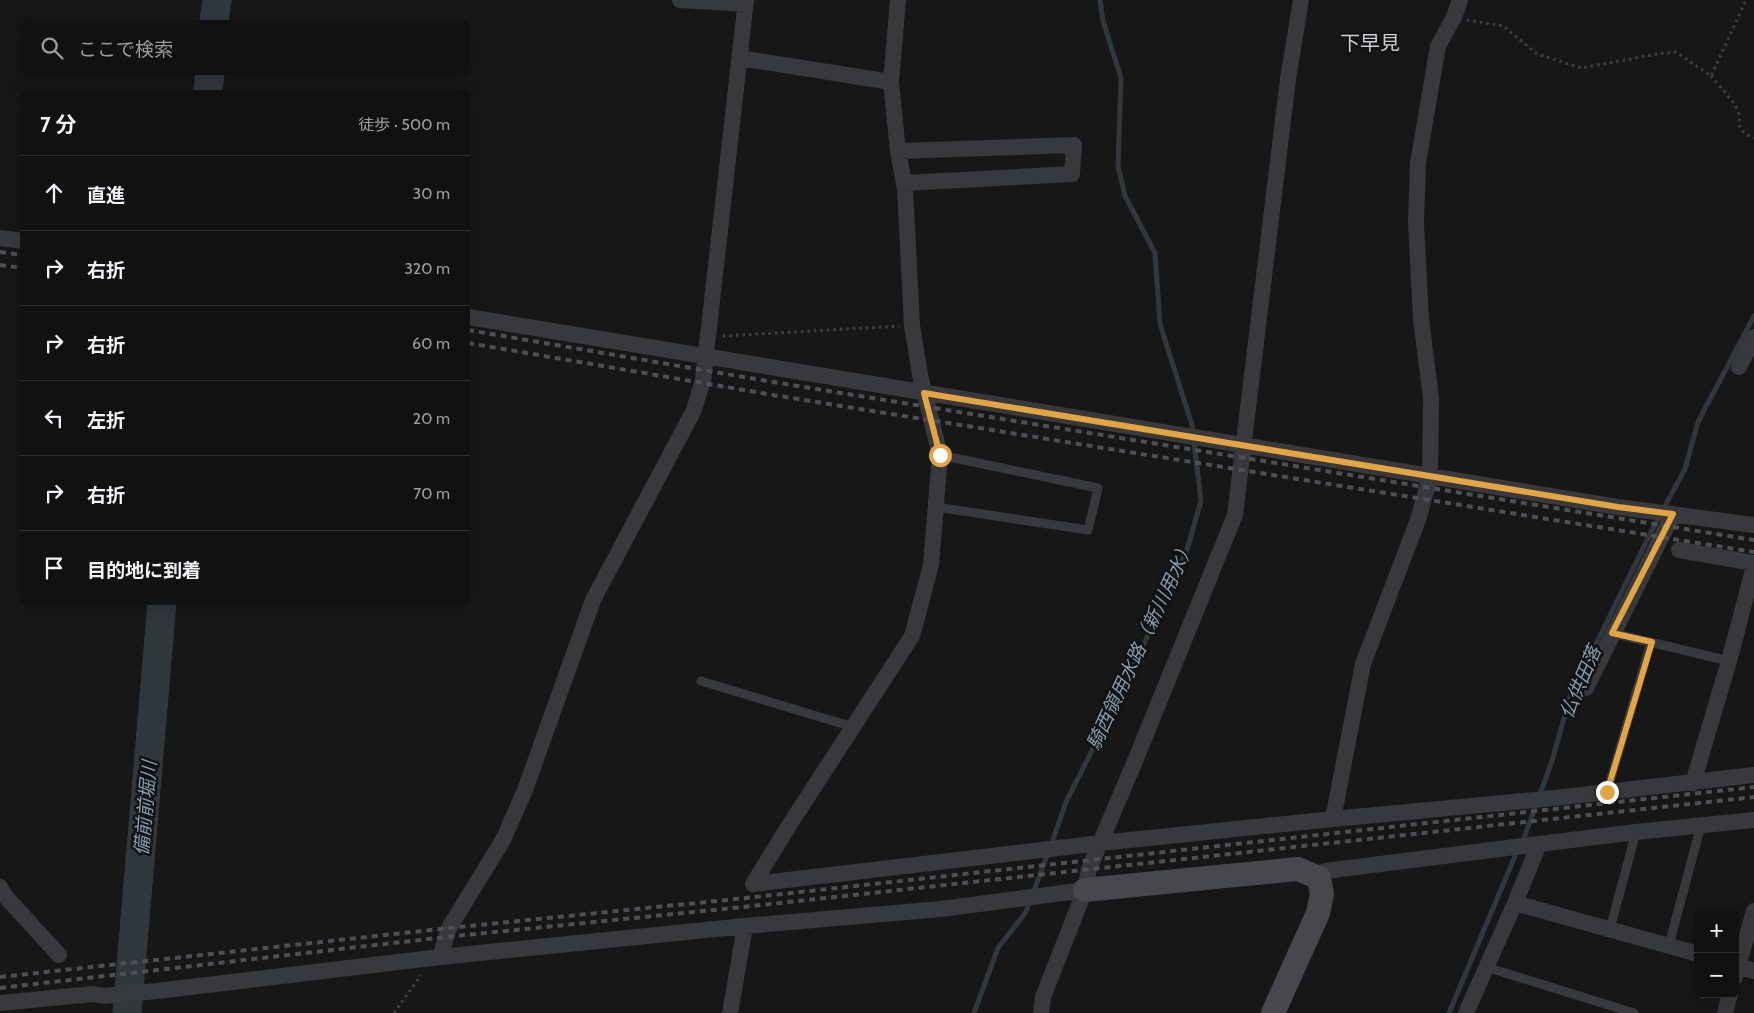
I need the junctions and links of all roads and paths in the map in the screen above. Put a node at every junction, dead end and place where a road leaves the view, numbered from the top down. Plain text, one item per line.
1 (680, 0) edge
2 (898, 0) edge
3 (1301, 0) edge
4 (1460, 0) edge
5 (1746, 0) edge
6 (746, 2) edge
7 (1454, 18) junction
8 (740, 58) junction
9 (1711, 76) junction
10 (891, 82) junction
11 (1754, 138) edge
12 (898, 151) junction
13 (904, 183) junction
14 (0, 238) edge
15 (20, 241) edge
16 (470, 317) edge
17 (912, 325) junction
18 (707, 337) junction
19 (1754, 337) edge
20 (704, 356) junction
21 (1739, 367) dead end
22 (924, 393) junction
23 (1244, 446) junction
24 (940, 455) junction
25 (1430, 476) junction
26 (936, 507) junction
27 (1666, 512) junction
28 (1754, 525) edge
29 (1679, 550) dead end
30 (1754, 565) edge
31 (1612, 633) junction
32 (1652, 642) junction
33 (1729, 661) junction
34 (701, 681) dead end
35 (1586, 688) dead end
36 (853, 727) junction
37 (1754, 775) edge
38 (1693, 783) junction
39 (1607, 792) junction
40 (1333, 819) junction
41 (1754, 820) edge
42 (1701, 825) junction
43 (1636, 832) junction
44 (1101, 842) junction
45 (1539, 844) junction
46 (1318, 878) junction
47 (0, 887) edge
48 (1085, 890) junction
49 (1515, 903) junction
50 (1754, 911) edge
51 (745, 926) junction
52 (1610, 929) junction
53 (1669, 945) junction
54 (1695, 953) edge
55 (59, 955) dead end
56 (432, 958) junction
57 (1486, 967) junction
58 (1741, 970) edge
59 (1729, 998) edge
60 (0, 1004) edge
61 (394, 1013) edge
62 (730, 1013) edge
63 (1041, 1013) edge
64 (1273, 1013) edge
65 (1466, 1013) edge
66 (1634, 1013) edge
67 (1725, 1013) edge

1 - 6 street
2 - 10 street
3 - 23 street
4 - 7 street
5 - 9 path
6 - 8 street
7 - 9 path
7 - 25 street
8 - 10 street
8 - 18 street
9 - 11 path
10 - 12 street
12 - 13 street
12 - 13 street
13 - 17 street
14 - 15 street
16 - 20 street
17 - 18 path
17 - 22 street
18 - 20 street
19 - 21 street
20 - 22 street
20 - 56 street
22 - 23 street
22 - 24 street
23 - 25 street
23 - 44 street
24 - 26 street
24 - 26 lane
25 - 27 street
25 - 40 street
26 - 36 street
27 - 28 street
27 - 31 street
29 - 30 street
30 - 33 street
31 - 32 lane
31 - 35 street
32 - 33 lane
32 - 39 lane
33 - 38 street
34 - 36 lane
36 - 44 street
37 - 38 street
38 - 39 street
39 - 40 street
40 - 44 street
41 - 42 street
42 - 43 street
42 - 53 lane
43 - 45 street
43 - 52 lane
44 - 48 street
45 - 46 street
45 - 49 street
46 - 48 street
46 - 64 street
47 - 55 street
48 - 51 street
48 - 63 street
49 - 52 street
49 - 57 street
50 - 58 street
51 - 56 street
51 - 62 street
52 - 53 street
53 - 54 street
56 - 60 street
56 - 61 path
57 - 65 street
57 - 66 lane
59 - 67 street

